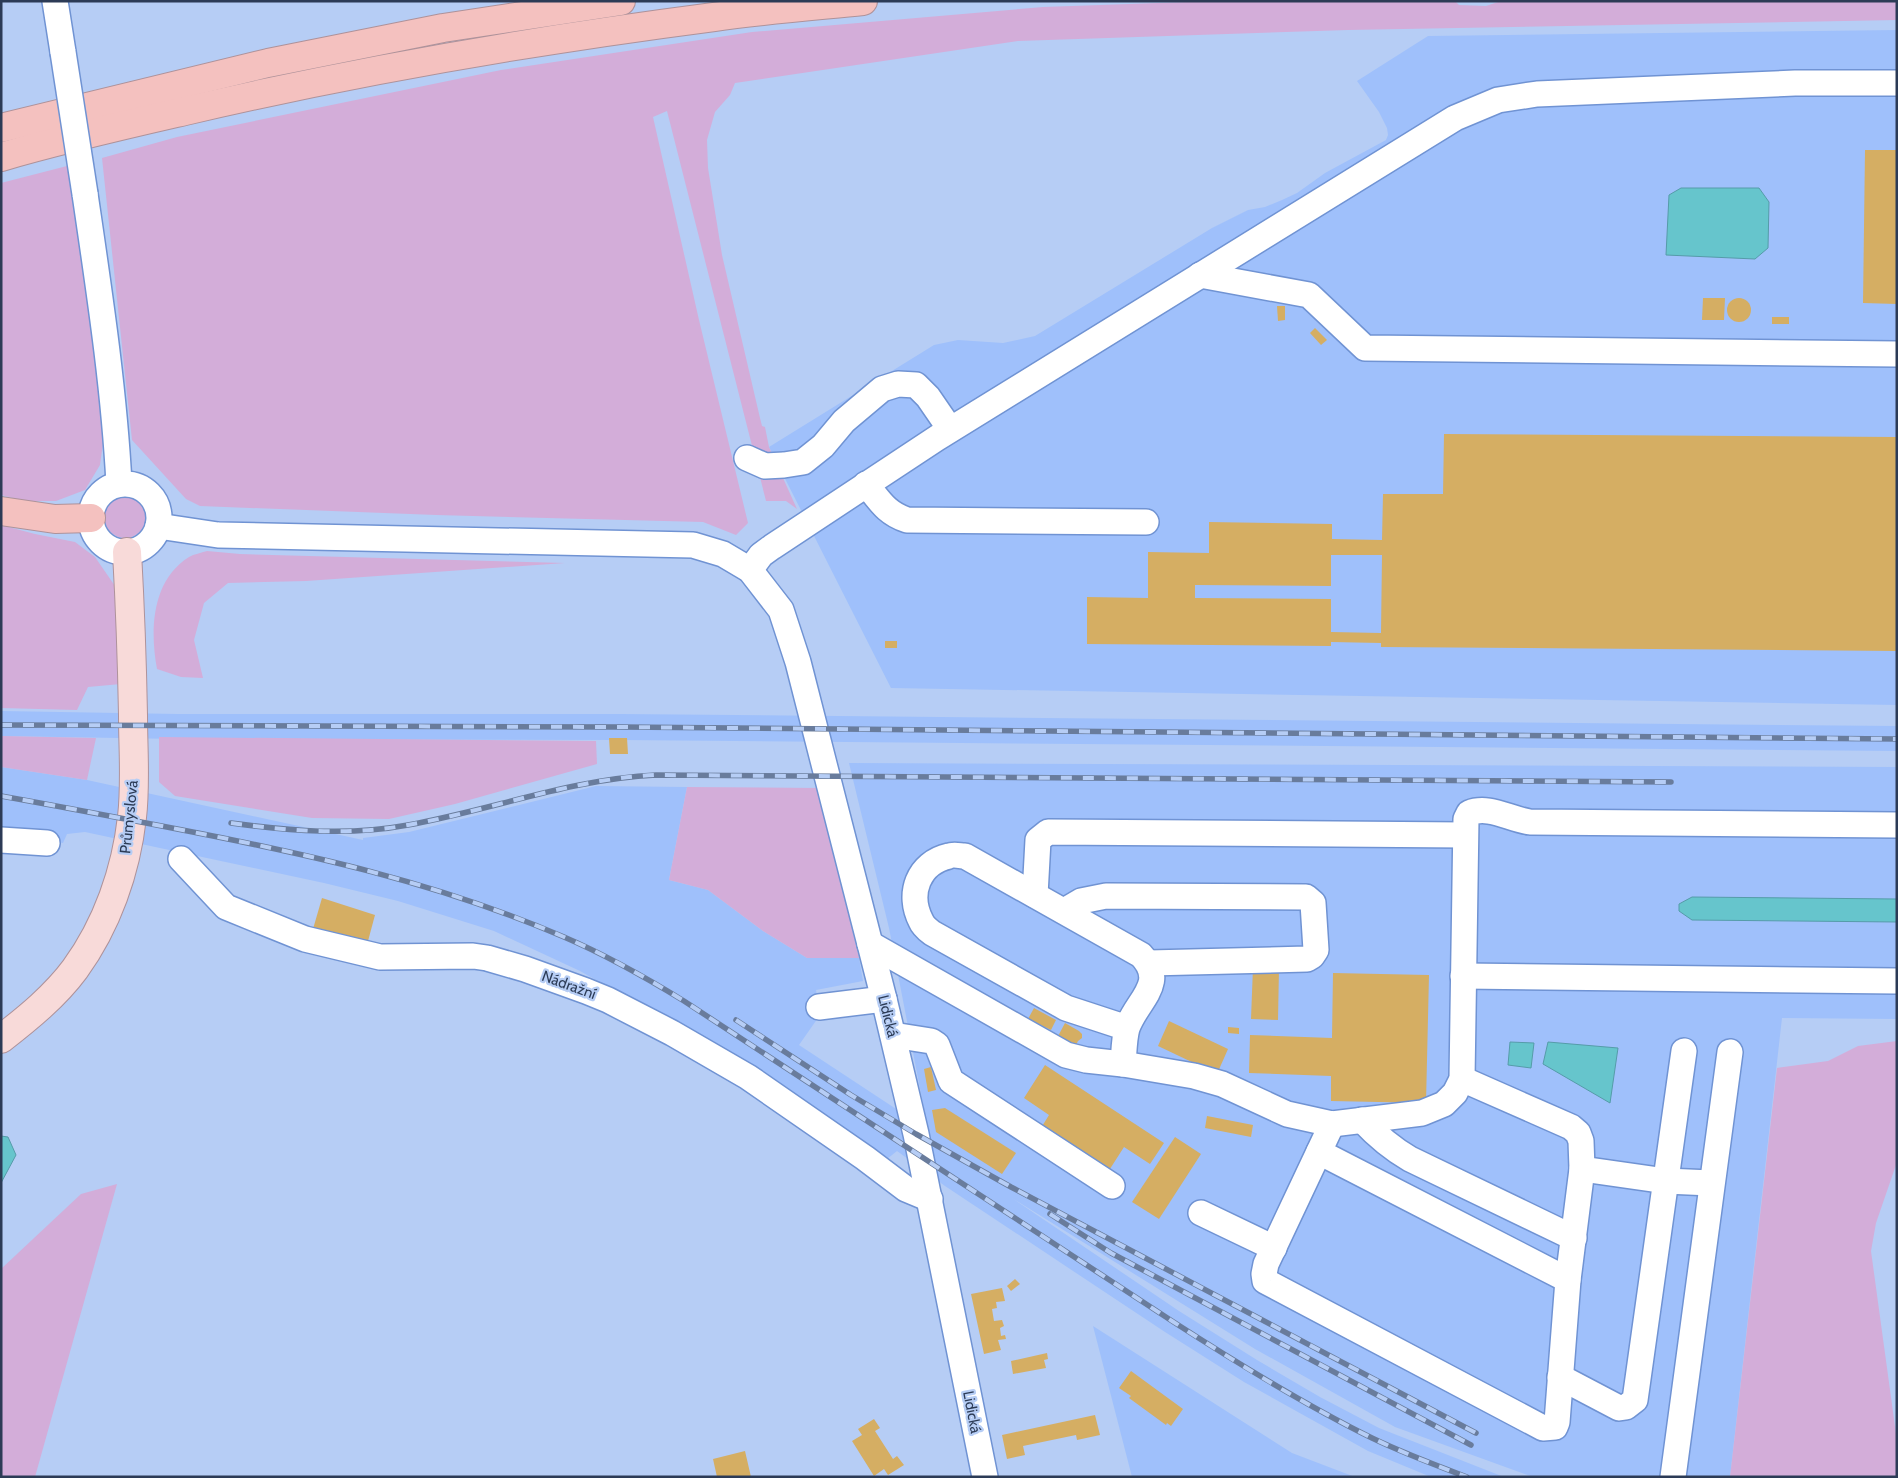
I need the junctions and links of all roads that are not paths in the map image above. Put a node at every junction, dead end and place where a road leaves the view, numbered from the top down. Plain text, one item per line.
1 (56, 1) edge
2 (621, 1) edge
3 (863, 1) edge
4 (1897, 83) edge
5 (7, 125) edge
6 (104, 130) junction
7 (1, 156) edge
8 (1, 168) edge
9 (1200, 275) junction
10 (1897, 354) edge
11 (950, 430) junction
12 (747, 458) dead end
13 (119, 484) junction
14 (866, 484) junction
15 (1, 511) edge
16 (91, 518) junction
17 (1146, 522) dead end
18 (158, 526) junction
19 (127, 552) junction
20 (750, 570) junction
21 (1897, 825) edge
22 (1465, 835) junction
23 (1, 840) edge
24 (47, 843) dead end
25 (181, 859) dead end
26 (1035, 895) junction
27 (1064, 911) junction
28 (870, 944) junction
29 (1149, 962) junction
30 (1463, 976) junction
31 (1897, 981) edge
32 (884, 999) junction
33 (819, 1007) dead end
34 (1127, 1028) junction
35 (893, 1035) junction
36 (1, 1039) edge
37 (1684, 1052) dead end
38 (1730, 1052) dead end
39 (1123, 1064) junction
40 (1462, 1079) junction
41 (1362, 1120) junction
42 (1332, 1124) junction
43 (1319, 1152) junction
44 (1582, 1169) junction
45 (1666, 1180) junction
46 (1711, 1184) junction
47 (1112, 1186) dead end
48 (930, 1199) junction
49 (1201, 1213) dead end
50 (1574, 1238) junction
51 (1274, 1248) junction
52 (1568, 1280) junction
53 (1560, 1377) junction
54 (985, 1477) edge
55 (1673, 1477) edge

1 - 13 street, bridge
2 - 5 highway
3 - 6 highway
4 - 9 street
6 - 7 highway
6 - 8 highway
9 - 10 street
9 - 11 street
11 - 12 street
11 - 14 street
13 - 16 street
13 - 18 street
14 - 17 street
14 - 20 street
15 - 16 highway
16 - 19 street
18 - 19 street
18 - 20 street
19 - 36 main road, Průmyslová
20 - 28 street, Lidická
21 - 22 street
22 - 26 street
22 - 30 street
23 - 24 street
25 - 48 street, Nádražní
26 - 27 street
26 - 34 street
27 - 29 street
27 - 29 street
28 - 32 street, Lidická
28 - 39 street
29 - 34 street
30 - 31 street
30 - 40 street
32 - 33 street
32 - 35 street, Lidická
34 - 39 street
35 - 47 street
35 - 48 street, Lidická
37 - 45 street
38 - 46 street
39 - 42 street
40 - 41 street
40 - 44 street
41 - 42 street
41 - 50 street
42 - 43 street
43 - 51 street
43 - 52 street
44 - 45 street
44 - 50 street
45 - 46 street
45 - 53 street
46 - 55 street
48 - 54 street, Lidická
49 - 51 street
50 - 52 street
51 - 53 street
52 - 53 street

